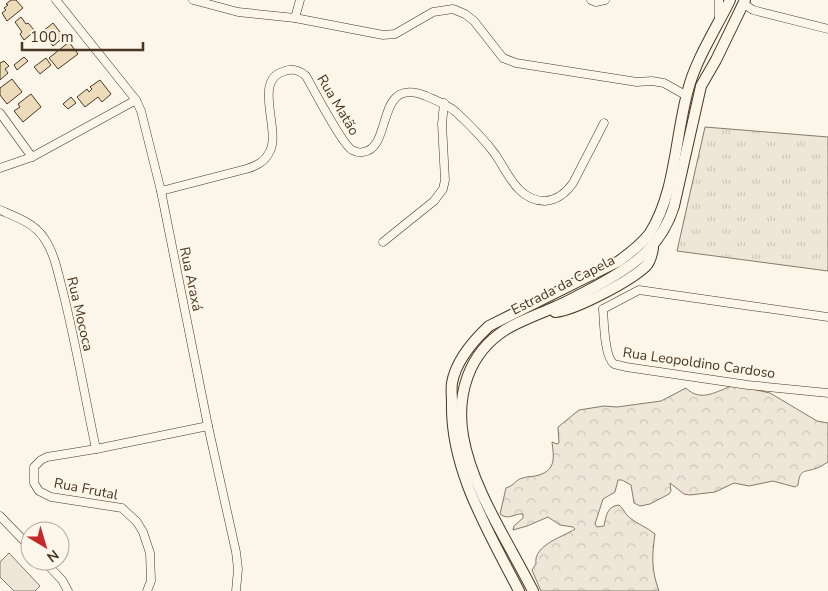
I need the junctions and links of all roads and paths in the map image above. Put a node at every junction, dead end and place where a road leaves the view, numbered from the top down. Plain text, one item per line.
1 (56, 0) edge
2 (193, 0) edge
3 (300, 0) edge
4 (591, 0) edge
5 (605, 0) edge
6 (719, 0) edge
7 (730, 0) edge
8 (745, 2) edge
9 (220, 3) edge
10 (295, 18) junction
11 (718, 23) junction
12 (828, 29) edge
13 (687, 96) junction
14 (136, 100) junction
15 (444, 103) junction
16 (0, 113) edge
17 (604, 123) dead end
18 (32, 157) junction
19 (0, 168) edge
20 (160, 191) junction
21 (0, 210) edge
22 (383, 242) dead end
23 (654, 245) junction
24 (640, 270) junction
25 (638, 290) junction
26 (557, 293) junction
27 (588, 300) junction
28 (562, 304) junction
29 (603, 309) junction
30 (546, 310) junction
31 (828, 317) edge
32 (828, 393) edge
33 (208, 426) junction
34 (96, 449) junction
35 (0, 516) edge
36 (20, 537) edge
37 (53, 571) edge
38 (68, 591) edge
39 (148, 591) edge
40 (236, 591) edge
41 (519, 591) edge
42 (533, 591) edge

1 - 14 street, Rua Araxá
2 - 9 street
3 - 10 street
4 - 5 street
6 - 11 street
7 - 11 main road, Estrada da Capela
8 - 12 street
8 - 23 main road, Estrada da Capela
9 - 10 street
10 - 13 street
11 - 13 main road, Estrada da Capela
13 - 26 main road, Estrada da Capela
14 - 18 street
14 - 20 street, Rua Araxá
15 - 17 street, Rua Matão
15 - 20 street, Rua Matão
15 - 22 street
16 - 18 street
18 - 19 street
20 - 33 street, Rua Araxá
21 - 34 street, Rua Mococa
23 - 24 main road
23 - 28 main road, Estrada da Capela
24 - 25 street
24 - 27 main road
25 - 29 street
25 - 31 street
26 - 28 main road
26 - 41 main road, Estrada da Capela
27 - 29 street
27 - 30 main road
28 - 30 main road, Estrada da Capela
29 - 32 street, Rua Leopoldino Cardoso
30 - 42 main road, Estrada da Capela
33 - 34 street, Rua Frutal
33 - 40 street, Rua Araxá
34 - 39 street, Rua Frutal
35 - 36 street
37 - 38 street

